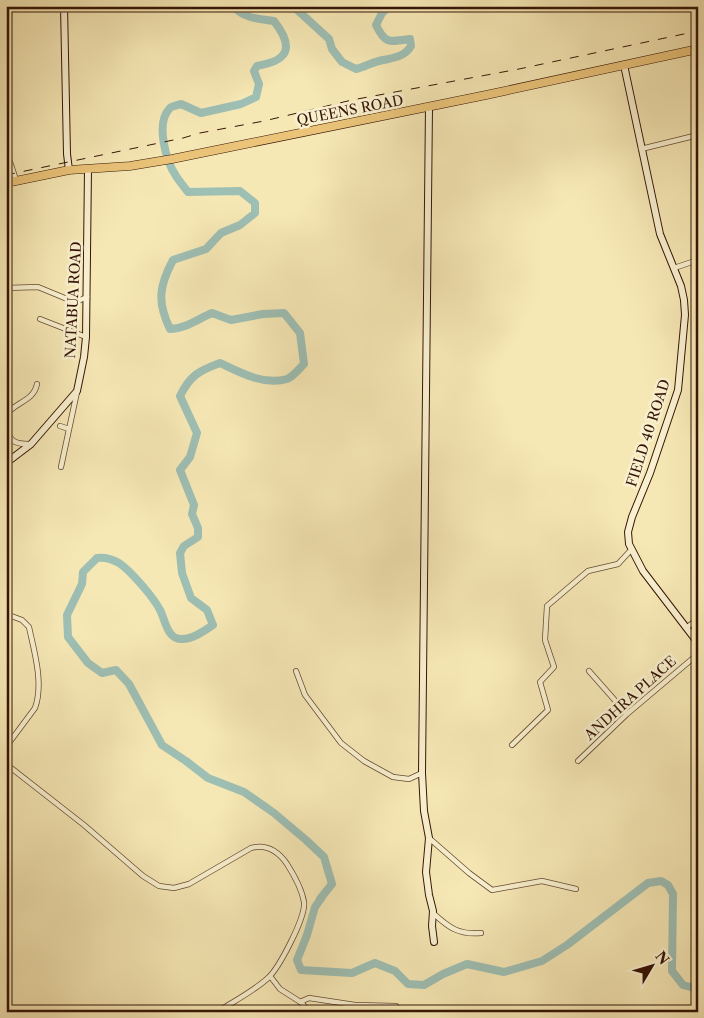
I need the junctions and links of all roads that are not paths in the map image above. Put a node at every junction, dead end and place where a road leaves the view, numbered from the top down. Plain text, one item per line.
1 (64, 6) edge
2 (698, 49) edge
3 (624, 65) junction
4 (429, 107) junction
5 (698, 135) edge
6 (641, 149) junction
7 (6, 150) edge
8 (88, 169) junction
9 (69, 170) junction
10 (16, 180) junction
11 (6, 182) edge
12 (698, 260) edge
13 (674, 268) junction
14 (7, 289) edge
15 (88, 296) junction
16 (40, 319) dead end
17 (86, 337) junction
18 (37, 384) dead end
19 (77, 391) junction
20 (6, 415) edge
21 (6, 426) edge
22 (60, 426) dead end
23 (69, 429) junction
24 (31, 444) junction
25 (6, 463) edge
26 (60, 467) dead end
27 (631, 550) junction
28 (6, 614) edge
29 (698, 619) edge
30 (686, 628) junction
31 (698, 643) edge
32 (698, 654) edge
33 (589, 670) dead end
34 (296, 671) dead end
35 (627, 714) junction
36 (512, 745) dead end
37 (6, 747) edge
38 (578, 760) dead end
39 (6, 764) edge
40 (422, 773) junction
41 (428, 838) junction
42 (576, 889) dead end
43 (433, 913) junction
44 (481, 933) dead end
45 (434, 942) dead end
46 (270, 976) junction
47 (300, 1002) junction
48 (396, 1006) dead end
49 (217, 1012) edge
50 (308, 1012) edge

1 - 9 street
2 - 3 highway, QUEENS ROAD
3 - 4 highway, QUEENS ROAD
3 - 6 street, FIELD 40 ROAD
4 - 8 highway, QUEENS ROAD
4 - 40 street
5 - 6 street
6 - 13 street, FIELD 40 ROAD
7 - 10 street
8 - 9 highway, QUEENS ROAD
8 - 15 street, NATABUA ROAD
9 - 10 highway, QUEENS ROAD
10 - 11 highway, QUEENS ROAD
12 - 13 street
13 - 27 street, FIELD 40 ROAD
14 - 15 street
15 - 17 street, NATABUA ROAD
16 - 17 street
17 - 19 street, NATABUA ROAD
18 - 20 street
19 - 23 street
19 - 24 street, NATABUA ROAD
21 - 24 street
22 - 23 street
23 - 26 street
24 - 25 street, NATABUA ROAD
27 - 30 street, FIELD 40 ROAD
27 - 36 street
28 - 37 street
29 - 30 street
30 - 31 street, FIELD 40 ROAD
32 - 35 street, ANDHRA PLACE
33 - 35 street
34 - 40 street
35 - 38 street, ANDHRA PLACE
39 - 46 street
40 - 41 street
41 - 42 street
41 - 43 street
43 - 44 street
43 - 45 street
46 - 47 street
46 - 49 street
47 - 48 street
47 - 50 street

